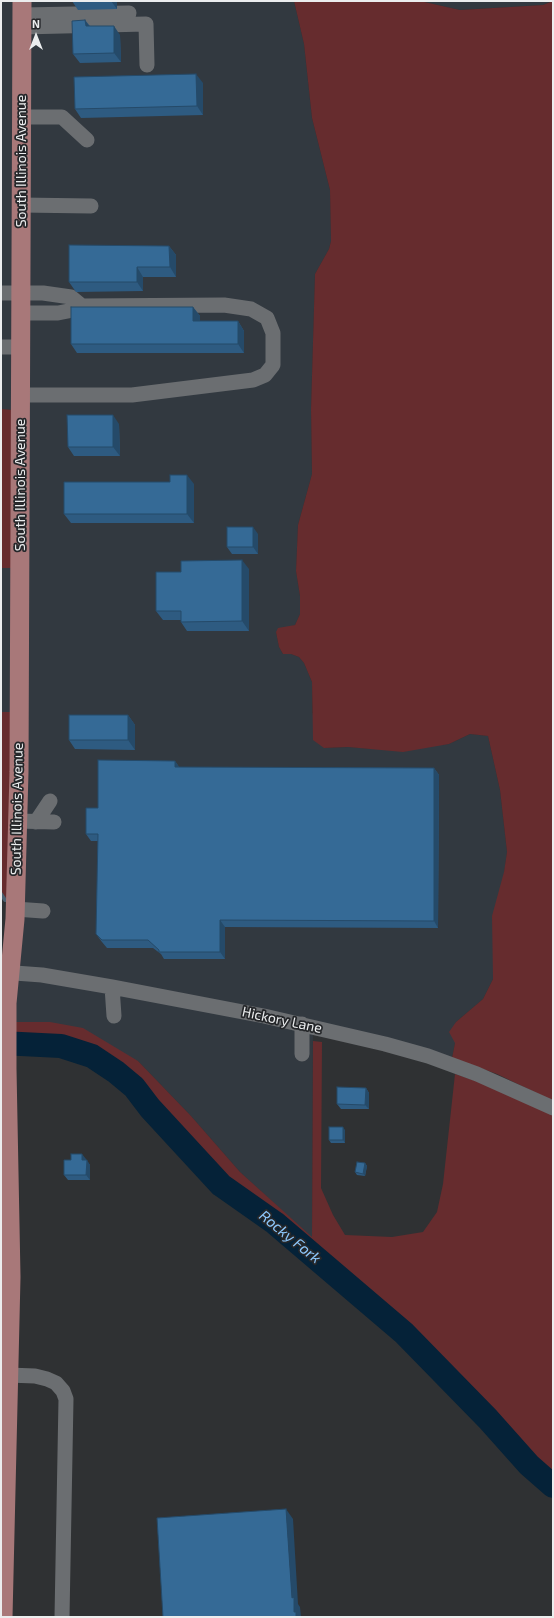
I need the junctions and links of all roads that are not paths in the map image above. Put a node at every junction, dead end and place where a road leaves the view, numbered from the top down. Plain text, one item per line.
1 (129, 13) dead end
2 (22, 14) edge
3 (148, 65) dead end
4 (22, 117) junction
5 (87, 140) dead end
6 (21, 205) junction
7 (91, 206) dead end
8 (1, 293) edge
9 (21, 293) junction
10 (82, 306) junction
11 (20, 313) junction
12 (1, 347) edge
13 (20, 347) junction
14 (20, 395) junction
15 (50, 801) dead end
16 (27, 822) junction
17 (54, 822) dead end
18 (15, 909) junction
19 (43, 911) dead end
20 (5, 972) edge
21 (112, 987) junction
22 (114, 1016) dead end
23 (302, 1024) junction
24 (302, 1054) dead end
25 (553, 1108) edge
26 (5, 1123) edge
27 (8, 1374) junction
28 (4, 1435) edge
29 (3, 1617) edge
30 (62, 1617) edge

1 - 2 street
2 - 3 street
2 - 4 main road, South Illinois Avenue
4 - 5 street
4 - 6 main road, South Illinois Avenue
6 - 7 street
6 - 9 main road, South Illinois Avenue
8 - 9 street
9 - 10 street
9 - 11 main road, South Illinois Avenue
10 - 11 street
10 - 14 street
11 - 13 main road, South Illinois Avenue
12 - 13 street
13 - 14 main road, South Illinois Avenue
14 - 16 main road, South Illinois Avenue
15 - 16 street
16 - 17 street
16 - 18 main road, South Illinois Avenue
18 - 19 street
18 - 20 main road, South Illinois Avenue
20 - 21 street, Hickory Lane
20 - 26 main road, South Illinois Avenue
21 - 22 street
21 - 23 street, Hickory Lane
23 - 24 street
23 - 25 street, Hickory Lane
26 - 27 main road, South Illinois Avenue
27 - 28 main road, South Illinois Avenue
27 - 30 street
28 - 29 main road, South Illinois Avenue

